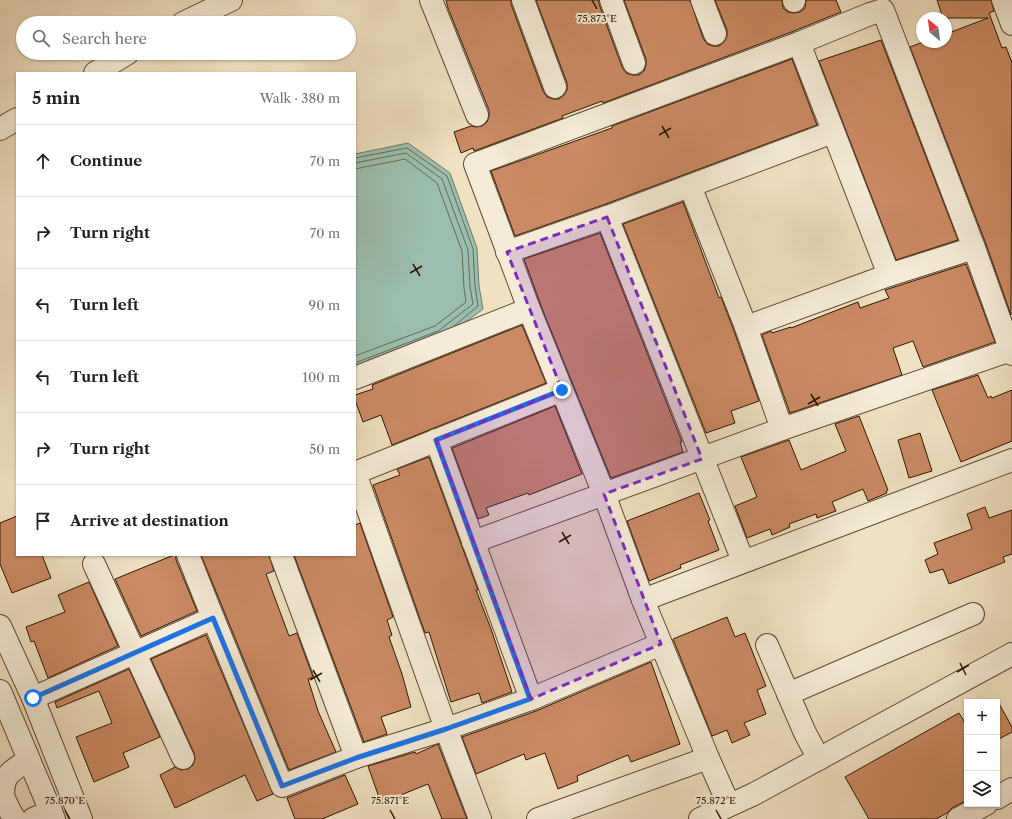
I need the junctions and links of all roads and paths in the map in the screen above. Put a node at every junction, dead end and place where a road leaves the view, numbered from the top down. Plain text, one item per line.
1 (231, 0) edge
2 (431, 0) edge
3 (523, 0) edge
4 (611, 0) edge
5 (702, 0) edge
6 (1003, 0) edge
7 (198, 16) edge
8 (1012, 24) edge
9 (715, 34) dead end
10 (799, 43) junction
11 (116, 60) edge
12 (634, 62) dead end
13 (97, 72) edge
14 (555, 87) dead end
15 (477, 115) dead end
16 (16, 120) edge
17 (0, 129) edge
18 (833, 132) junction
19 (690, 186) junction
20 (607, 217) junction
21 (974, 248) junction
22 (507, 252) junction
23 (889, 276) junction
24 (529, 309) junction
25 (746, 327) junction
26 (1011, 352) edge
27 (356, 378) edge
28 (562, 390) junction
29 (782, 429) junction
30 (436, 440) junction
31 (702, 459) junction
32 (1012, 460) edge
33 (356, 473) edge
34 (356, 476) edge
35 (604, 494) junction
36 (473, 542) junction
37 (188, 556) edge
38 (281, 556) edge
39 (743, 561) junction
40 (94, 564) dead end
41 (643, 600) junction
42 (973, 614) dead end
43 (213, 618) junction
44 (0, 626) edge
45 (661, 644) junction
46 (767, 645) dead end
47 (135, 652) junction
48 (1012, 654) edge
49 (0, 691) edge
50 (788, 694) junction
51 (33, 698) junction
52 (530, 699) junction
53 (446, 729) junction
54 (183, 758) dead end
55 (356, 758) junction
56 (708, 758) junction
57 (819, 759) junction
58 (29, 760) junction
59 (1012, 789) edge
60 (1000, 796) edge
61 (729, 805) junction
62 (981, 807) edge
63 (46, 816) edge
64 (962, 818) edge
65 (15, 819) edge
66 (81, 819) edge
67 (480, 819) edge
68 (538, 819) edge
69 (700, 819) edge

1 - 7 street
2 - 15 street
3 - 14 street
4 - 12 street
5 - 9 street
6 - 8 street
10 - 18 street
10 - 21 street
10 - 22 street
11 - 13 street
16 - 17 street
18 - 19 street
18 - 23 street
19 - 20 street
19 - 25 street
20 - 22 street
20 - 31 street
21 - 23 street
21 - 26 street
22 - 24 street
23 - 25 street
24 - 27 street
24 - 28 street
25 - 29 street
26 - 29 street
28 - 30 street
28 - 35 street
29 - 31 street
30 - 33 street
30 - 36 street
31 - 35 street
31 - 39 street
32 - 39 street
34 - 53 street
35 - 36 street
35 - 41 street
36 - 52 street
37 - 43 street
38 - 55 street
39 - 41 street
40 - 47 street
41 - 45 street
42 - 50 street
43 - 47 street
43 - 55 street
44 - 51 street
45 - 52 street
45 - 56 street
46 - 50 street
47 - 51 street
47 - 54 street
48 - 57 street
49 - 58 street
50 - 57 street
51 - 66 street
52 - 53 street
53 - 55 street
53 - 67 street
56 - 61 street
56 - 68 street
57 - 61 street
58 - 63 street
58 - 65 street
59 - 60 street
61 - 69 street
62 - 64 street

